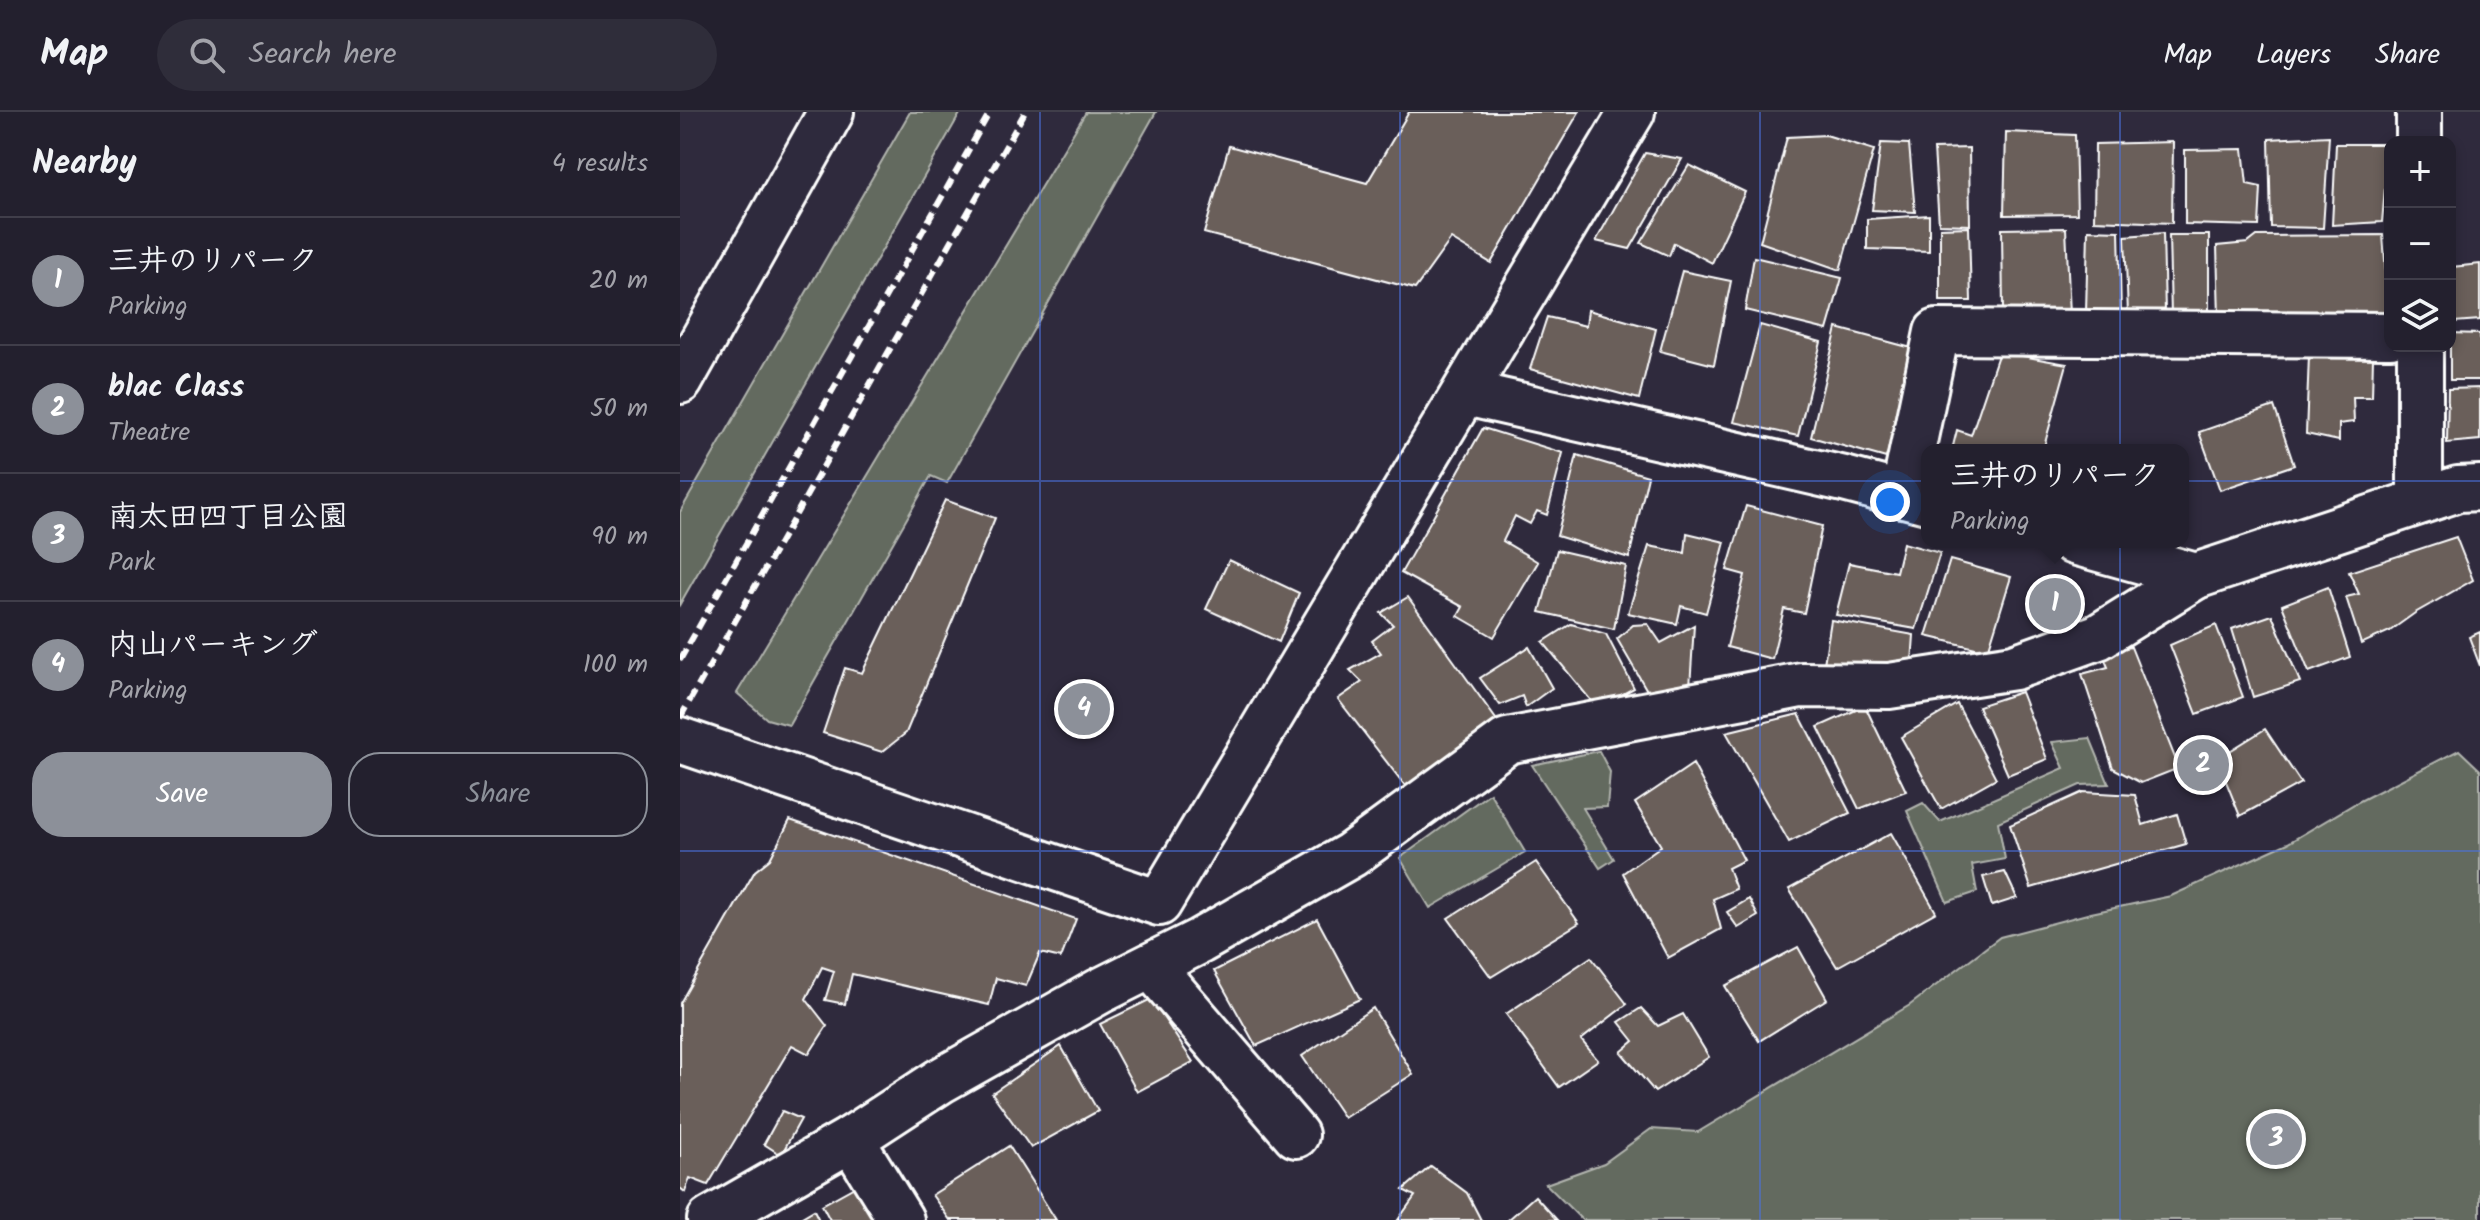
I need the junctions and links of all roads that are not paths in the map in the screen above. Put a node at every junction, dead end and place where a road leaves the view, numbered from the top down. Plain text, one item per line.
1 (831, 112) edge
2 (1632, 112) edge
3 (2419, 112) edge
4 (2419, 136) edge
5 (2384, 335) edge
6 (2422, 352) edge
7 (680, 381) edge
8 (1466, 393) junction
9 (1922, 444) edge
10 (1921, 453) edge
11 (2460, 495) edge
12 (1915, 498) edge
13 (2096, 548) edge
14 (2196, 576) junction
15 (680, 740) edge
16 (1159, 903) junction
17 (1164, 959) junction
18 (1296, 1135) dead end
19 (851, 1139) junction
20 (710, 1220) edge
21 (901, 1220) edge

1 - 7 street
2 - 8 street
3 - 4 street
5 - 9 street
6 - 11 street
8 - 12 street
8 - 16 street
10 - 12 street
11 - 14 street
13 - 14 street
14 - 17 street
15 - 16 street
16 - 17 street
17 - 18 street
17 - 19 street
19 - 20 street
19 - 21 street

